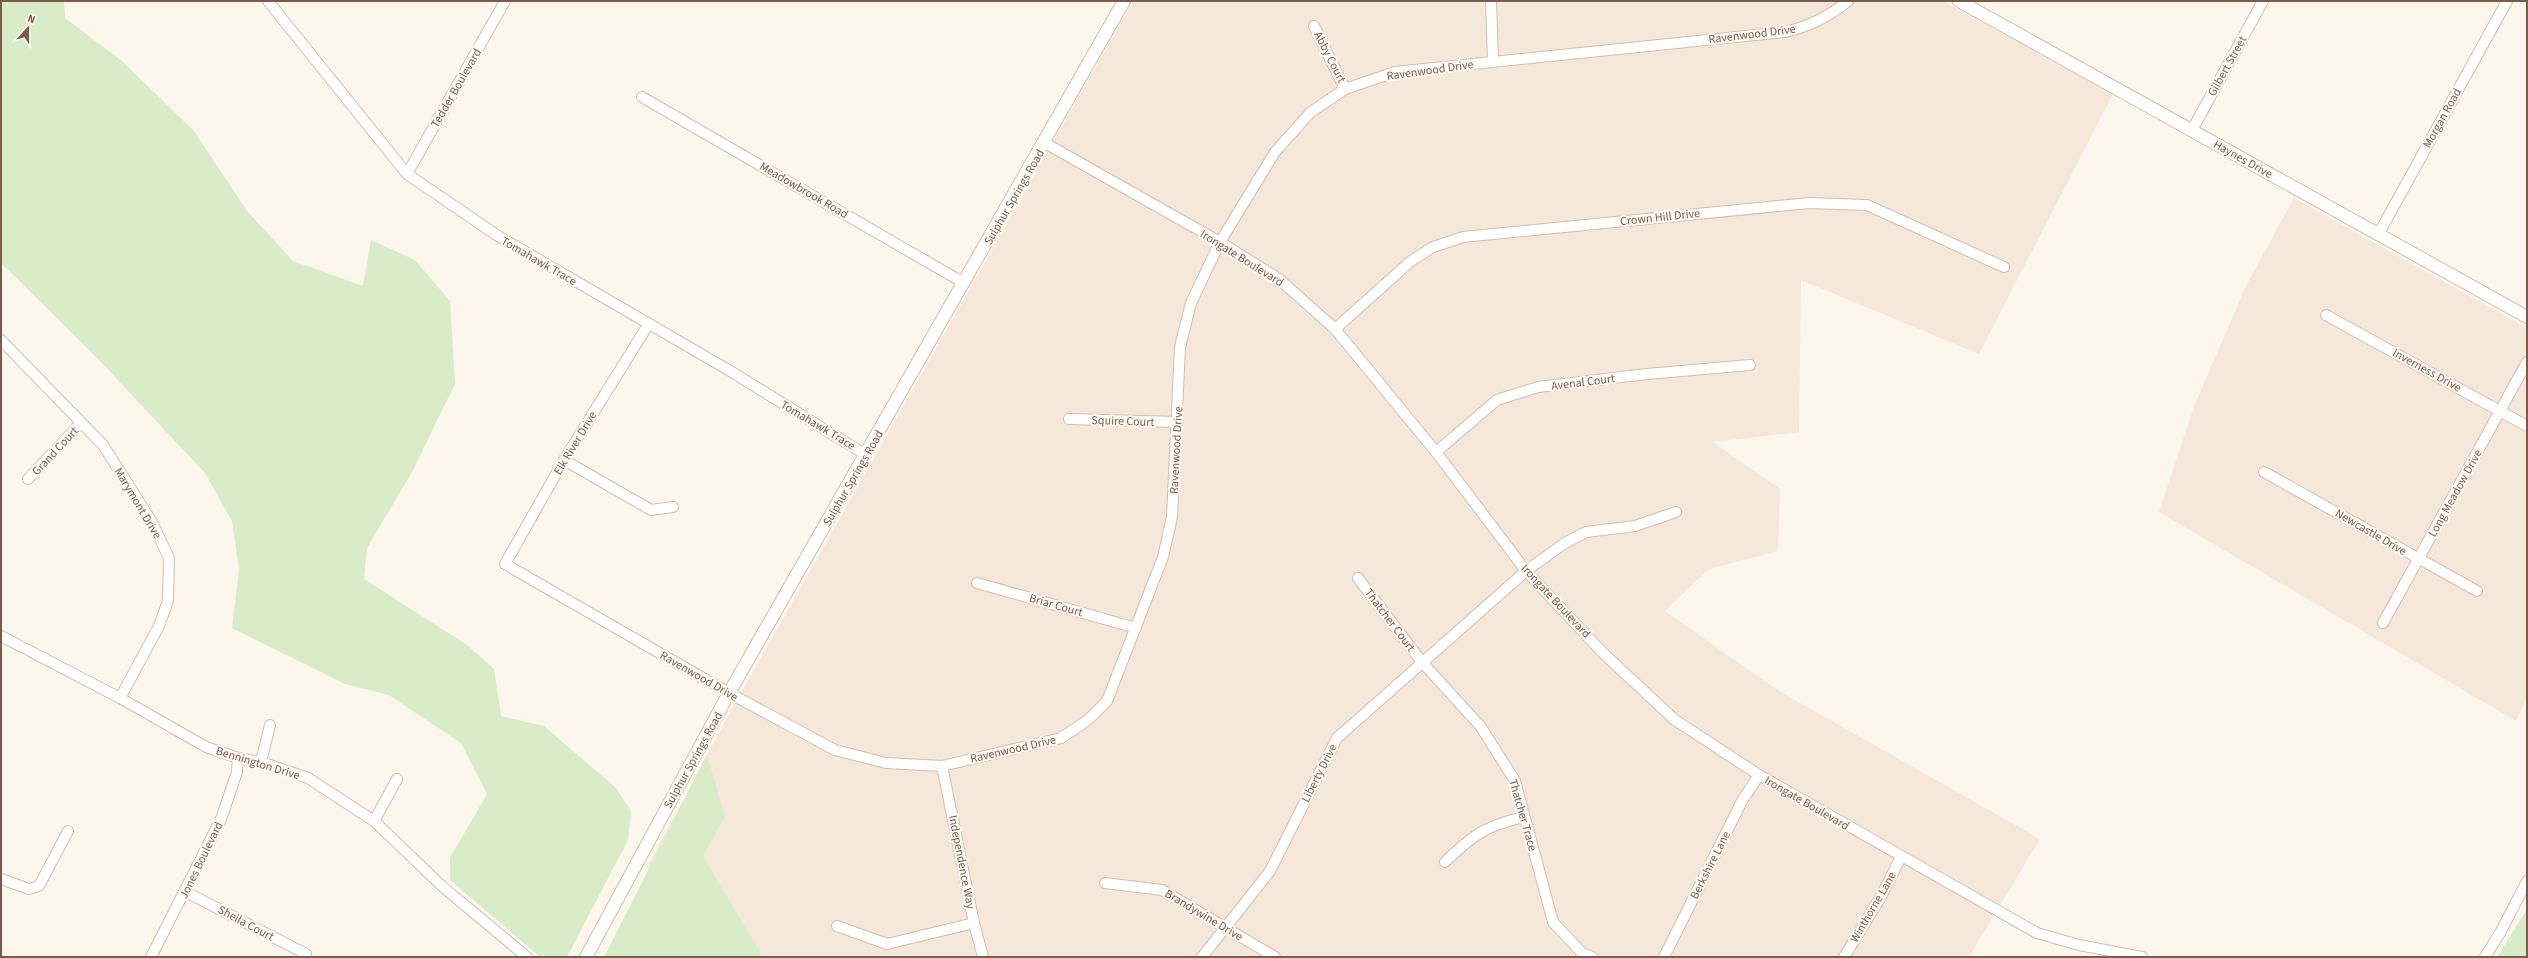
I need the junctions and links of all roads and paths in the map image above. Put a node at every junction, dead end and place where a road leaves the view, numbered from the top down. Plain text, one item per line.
1 (268, 1) edge
2 (506, 1) edge
3 (1124, 1) edge
4 (1491, 1) edge
5 (1848, 1) edge
6 (1959, 1) edge
7 (2263, 1) edge
8 (2508, 1) edge
9 (1314, 26) dead end
10 (1494, 62) junction
11 (1345, 88) junction
12 (642, 97) dead end
13 (2192, 130) junction
14 (1045, 143) junction
15 (408, 174) junction
16 (2378, 235) junction
17 (1220, 242) junction
18 (2004, 266) dead end
19 (964, 283) junction
20 (2326, 315) dead end
21 (2527, 317) edge
22 (648, 325) junction
23 (1335, 329) junction
24 (1, 340) edge
25 (2527, 362) edge
26 (1750, 365) dead end
27 (2501, 411) junction
28 (1069, 419) dead end
29 (1178, 422) junction
30 (81, 423) junction
31 (2527, 426) edge
32 (1436, 452) junction
33 (866, 455) junction
34 (564, 460) junction
35 (2264, 472) dead end
36 (28, 479) dead end
37 (673, 507) dead end
38 (1676, 512) dead end
39 (2418, 559) junction
40 (505, 564) joint
41 (1526, 571) junction
42 (1358, 578) dead end
43 (977, 582) dead end
44 (2478, 591) dead end
45 (2383, 623) dead end
46 (1136, 628) junction
47 (1, 636) edge
48 (1421, 661) junction
49 (729, 693) junction
50 (120, 698) junction
51 (270, 725) dead end
52 (238, 758) junction
53 (261, 762) junction
54 (942, 766) junction
55 (1759, 776) junction
56 (398, 778) dead end
57 (1524, 817) junction
58 (374, 821) junction
59 (68, 831) dead end
60 (1901, 857) junction
61 (1444, 862) dead end
62 (1, 879) edge
63 (2527, 881) edge
64 (1105, 883) dead end
65 (186, 892) junction
66 (974, 923) junction
67 (837, 926) dead end
68 (1226, 928) junction
69 (306, 954) dead end
70 (151, 957) edge
71 (527, 957) edge
72 (586, 957) edge
73 (983, 957) edge
74 (1202, 957) edge
75 (1275, 957) edge
76 (1592, 957) edge
77 (1664, 957) edge
78 (1844, 957) edge
79 (2142, 957) edge
80 (2485, 957) edge

1 - 15 street, Tomahawk Trace
2 - 15 street, Tedder Boulevard
3 - 14 street, Sulphur Springs Road
4 - 10 street
5 - 10 street, Ravenwood Drive
6 - 13 street, Haynes Drive
7 - 13 street, Gilbert Street
8 - 16 street, Morgan Road
9 - 11 street, Abby Court
10 - 11 street, Ravenwood Drive
11 - 17 street, Ravenwood Drive
12 - 19 street, Meadowbrook Road
13 - 16 street, Haynes Drive
14 - 17 street, Irongate Boulevard
14 - 19 street, Sulphur Springs Road
15 - 22 street, Tomahawk Trace
16 - 21 street, Haynes Drive
17 - 23 street, Irongate Boulevard
17 - 29 street, Ravenwood Drive
18 - 23 street, Crown Hill Drive
19 - 33 street, Sulphur Springs Road
20 - 27 street, Inverness Drive
22 - 33 street, Tomahawk Trace
22 - 34 street, Elk River Drive
23 - 32 street, Irongate Boulevard
24 - 30 street, Marymont Drive
25 - 27 street, Long Meadow Drive
26 - 32 street, Avenal Court
27 - 31 street, Inverness Drive
27 - 39 street, Long Meadow Drive
28 - 29 street, Squire Court
29 - 46 street, Ravenwood Drive
30 - 36 street, Grand Court
30 - 50 street, Marymont Drive
32 - 41 street, Irongate Boulevard
33 - 49 street, Sulphur Springs Road
34 - 37 street
34 - 40 street, Elk River Drive
35 - 39 street, Newcastle Drive
38 - 41 street, Liberty Drive
39 - 44 street, Newcastle Drive
39 - 45 street, Long Meadow Drive
40 - 49 street, Ravenwood Drive
41 - 48 street, Liberty Drive
41 - 55 street, Irongate Boulevard
42 - 48 street, Thatcher Court
43 - 46 street, Briar Court
46 - 54 street, Ravenwood Drive
47 - 50 street, Bennington Drive
48 - 57 street, Thatcher Trace
48 - 68 street, Liberty Drive
49 - 54 street, Ravenwood Drive
49 - 72 street, Sulphur Springs Road
50 - 52 street, Bennington Drive
51 - 53 street
52 - 53 street, Bennington Drive
52 - 65 street, Jones Boulevard
53 - 58 street, Bennington Drive
54 - 66 street, Independence Way
55 - 60 street, Irongate Boulevard
55 - 77 street, Berkshire Lane
56 - 58 street
57 - 61 street
57 - 76 street, Thatcher Trace
58 - 71 street, Bennington Drive
59 - 62 street
60 - 78 street, Winthorne Lane
60 - 79 street, Irongate Boulevard
63 - 80 street
64 - 68 street, Brandywine Drive
65 - 69 street, Sheila Court
65 - 70 street, Jones Boulevard
66 - 67 street
66 - 73 street, Independence Way
68 - 74 street, Liberty Drive
68 - 75 street, Brandywine Drive

